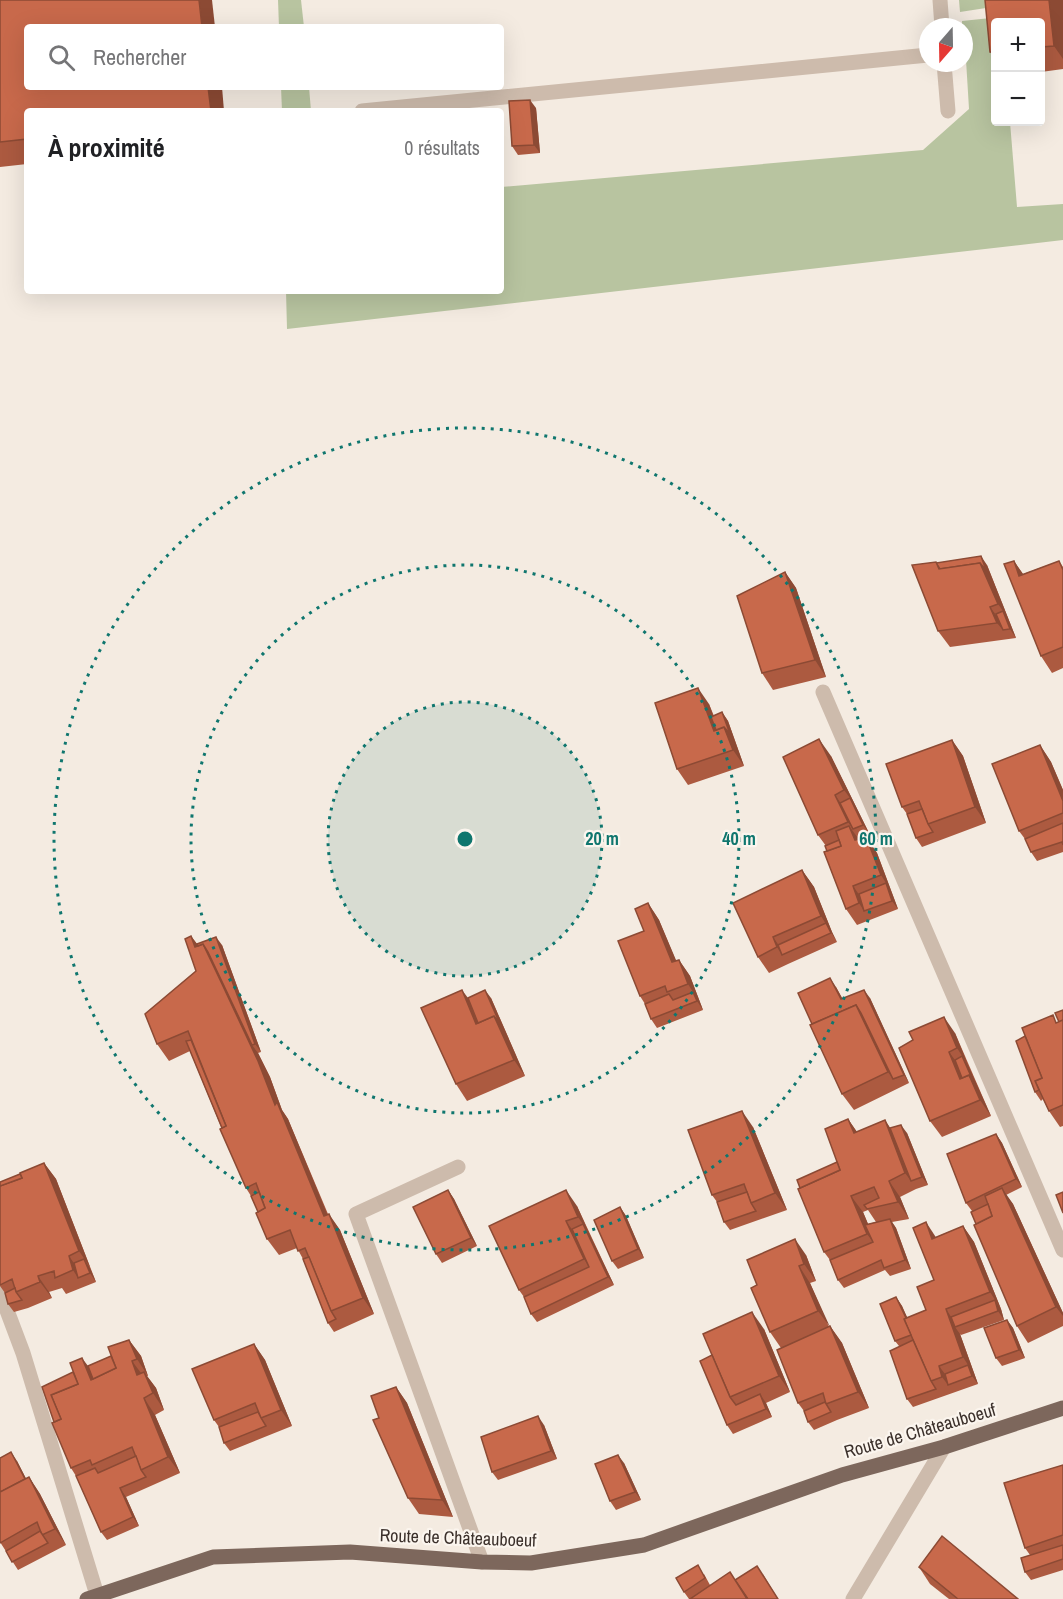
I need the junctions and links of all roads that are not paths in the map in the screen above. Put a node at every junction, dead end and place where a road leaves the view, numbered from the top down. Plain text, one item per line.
1 (940, 0) edge
2 (941, 18) edge
3 (919, 56) edge
4 (945, 72) edge
5 (392, 108) edge
6 (948, 111) dead end
7 (823, 692) dead end
8 (458, 1167) dead end
9 (1063, 1250) edge
10 (0, 1292) edge
11 (1063, 1408) edge
12 (944, 1447) junction
13 (482, 1562) junction
14 (92, 1597) edge
15 (853, 1599) edge

1 - 2 street
3 - 5 street
4 - 6 street
7 - 9 street
8 - 13 street
10 - 14 street
11 - 12 main road, Route de Châteauboeuf
12 - 13 main road, Route de Châteauboeuf
12 - 15 street
13 - 14 main road, Route de Châteauboeuf

